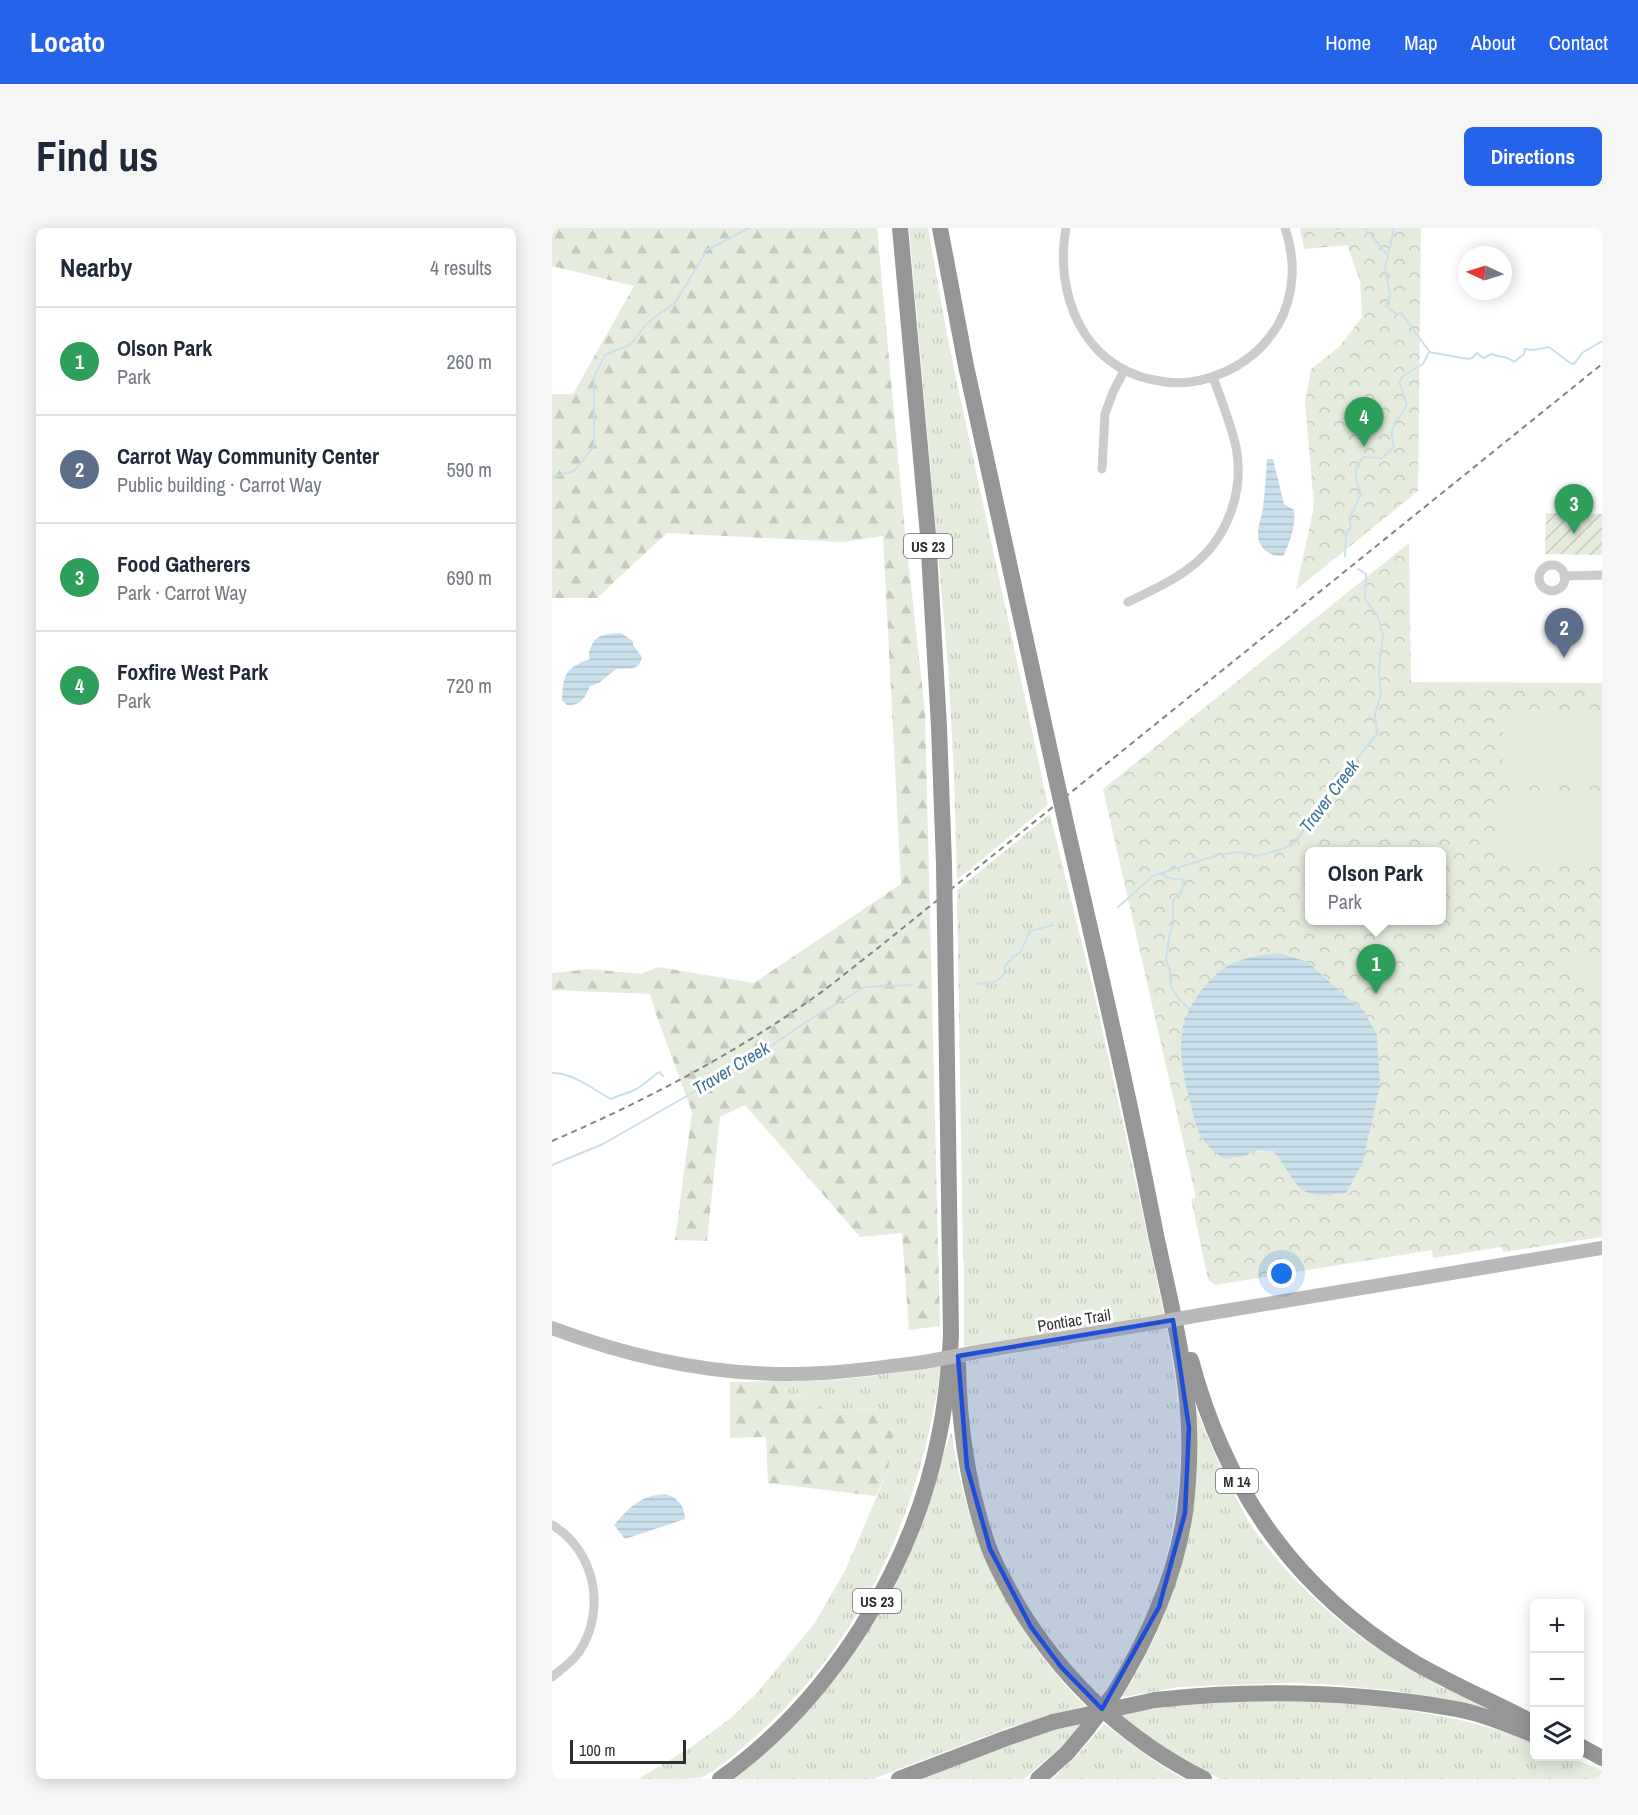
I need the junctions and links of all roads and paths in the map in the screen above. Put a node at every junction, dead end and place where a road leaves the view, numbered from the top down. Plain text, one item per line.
1 (900, 228) edge
2 (940, 228) edge
3 (1066, 228) edge
4 (1285, 228) edge
5 (1124, 371) junction
6 (1213, 378) junction
7 (1102, 470) dead end
8 (1602, 575) edge
9 (1564, 576) dead end
10 (1128, 602) dead end
11 (948, 1059) junction
12 (1133, 1116) junction
13 (1602, 1248) edge
14 (552, 1328) edge
15 (552, 1525) edge
16 (552, 1677) edge
17 (1530, 1721) edge
18 (1530, 1733) edge
19 (1584, 1748) edge
20 (1584, 1752) edge
21 (1602, 1759) edge
22 (720, 1779) edge
23 (899, 1779) edge
24 (1038, 1779) edge
25 (1204, 1779) edge

1 - 11 highway, US 23, bridge
2 - 12 highway, bridge
3 - 5 street
4 - 6 street
5 - 6 street
5 - 7 street
6 - 10 street
8 - 9 street
11 - 22 highway, US 23
11 - 25 highway
12 - 17 highway, M 14
12 - 24 highway, bridge
13 - 14 main road, Pontiac Trail, bridge
15 - 16 street
18 - 23 highway, bridge
19 - 21 highway
20 - 21 highway

